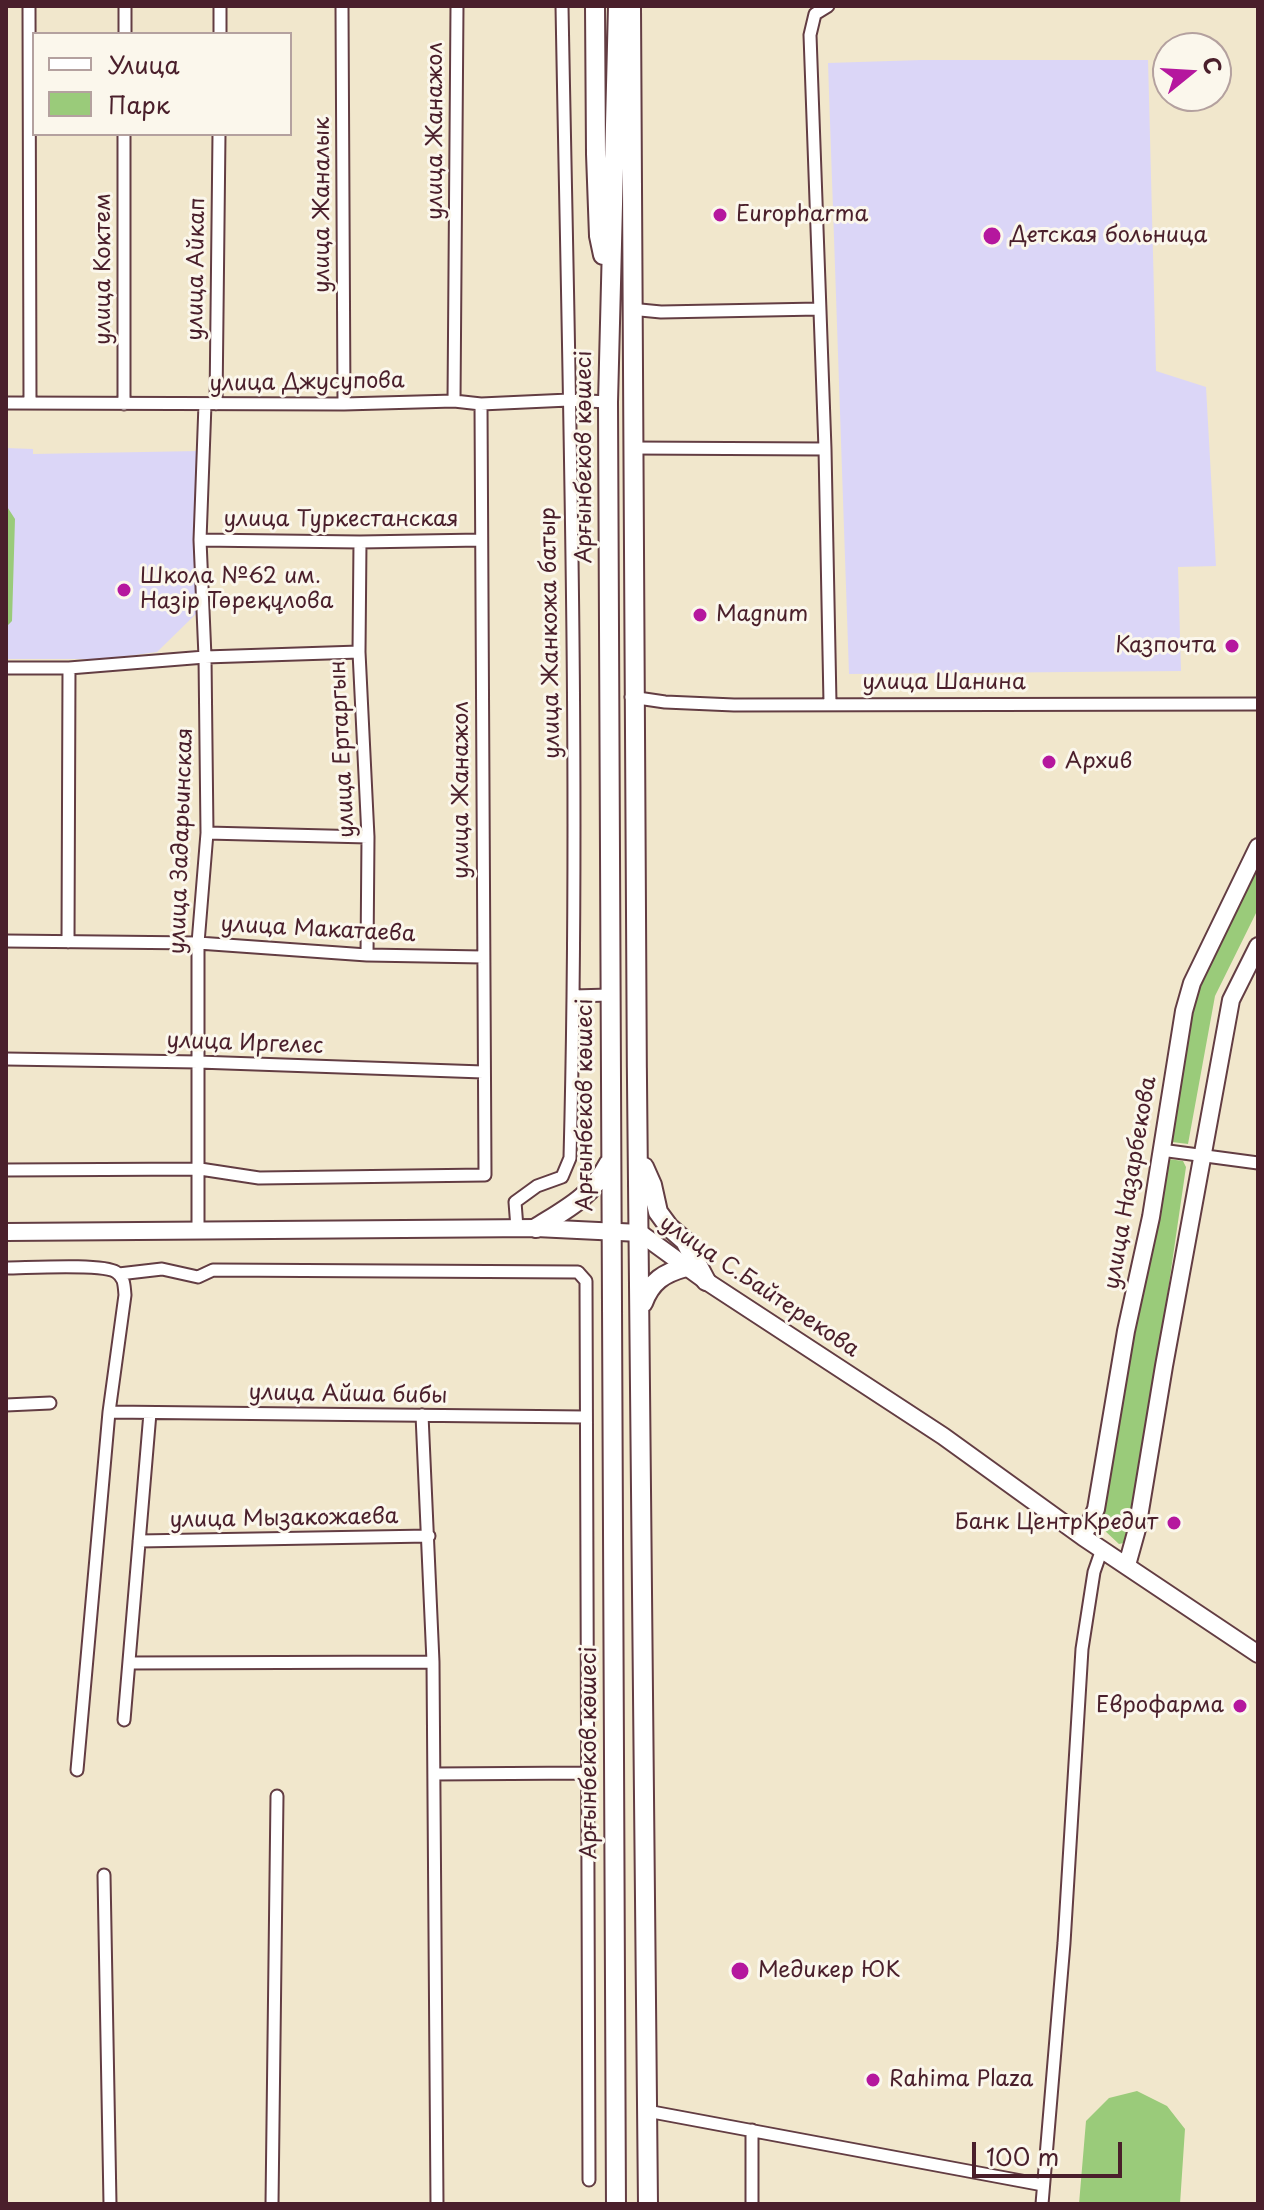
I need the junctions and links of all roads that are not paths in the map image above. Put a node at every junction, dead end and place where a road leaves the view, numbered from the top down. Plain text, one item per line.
1 (29, 6) edge
2 (125, 6) edge
3 (220, 6) edge
4 (342, 6) edge
5 (457, 6) edge
6 (562, 6) edge
7 (595, 6) edge
8 (618, 6) edge
9 (631, 6) edge
10 (643, 6) edge
11 (828, 6) edge
12 (125, 32) edge
13 (220, 32) edge
14 (124, 136) edge
15 (219, 136) edge
16 (630, 280) junction
17 (610, 284) junction
18 (630, 309) junction
19 (819, 309) junction
20 (569, 400) junction
21 (454, 401) junction
22 (608, 402) junction
23 (6, 403) edge
24 (30, 403) junction
25 (124, 404) junction
26 (210, 404) junction
27 (344, 404) junction
28 (481, 404) junction
29 (631, 448) junction
30 (825, 449) junction
31 (200, 540) junction
32 (481, 540) junction
33 (360, 542) junction
34 (359, 652) junction
35 (205, 657) junction
36 (6, 668) edge
37 (69, 668) junction
38 (631, 697) junction
39 (830, 703) junction
40 (1258, 704) edge
41 (207, 833) junction
42 (368, 837) junction
43 (1258, 847) edge
44 (6, 941) edge
45 (68, 942) junction
46 (198, 943) junction
47 (1258, 946) edge
48 (367, 955) junction
49 (483, 957) junction
50 (609, 995) junction
51 (574, 996) junction
52 (6, 1059) edge
53 (198, 1062) junction
54 (483, 1072) junction
55 (1161, 1150) junction
56 (1204, 1157) junction
57 (639, 1159) junction
58 (610, 1160) junction
59 (1258, 1163) edge
60 (200, 1169) junction
61 (6, 1170) edge
62 (527, 1228) junction
63 (6, 1232) edge
64 (198, 1232) junction
65 (611, 1232) junction
66 (640, 1233) junction
67 (686, 1267) junction
68 (6, 1268) edge
69 (119, 1274) junction
70 (706, 1281) junction
71 (641, 1310) junction
72 (50, 1403) dead end
73 (6, 1405) edge
74 (109, 1412) junction
75 (150, 1413) junction
76 (422, 1415) junction
77 (585, 1417) junction
78 (429, 1536) junction
79 (1083, 1537) junction
80 (139, 1541) junction
81 (1102, 1549) junction
82 (1127, 1565) junction
83 (1258, 1654) edge
84 (433, 1662) junction
85 (129, 1663) junction
86 (124, 1720) dead end
87 (77, 1770) dead end
88 (587, 1773) junction
89 (434, 1774) junction
90 (277, 1796) dead end
91 (587, 1824) junction
92 (614, 1825) junction
93 (104, 1875) dead end
94 (647, 2111) junction
95 (752, 2130) junction
96 (589, 2180) dead end
97 (1043, 2185) junction
98 (110, 2204) edge
99 (272, 2204) edge
100 (437, 2204) edge
101 (616, 2204) edge
102 (648, 2204) edge
103 (752, 2204) edge
104 (1042, 2204) edge

1 - 24 street
2 - 12 street
3 - 13 street
4 - 27 street, улица Жаналык
5 - 21 street, улица Жанажол
6 - 20 street, улица Жанкожа батыр
7 - 17 main road
8 - 17 main road, Арғынбеков көшесі
9 - 16 main road, Арғынбеков көшесі
10 - 16 main road
11 - 19 street
14 - 25 street, улица Коктем
15 - 26 street, улица Айкап
16 - 18 main road, Арғынбеков көшесі
17 - 22 main road, Арғынбеков көшесі
18 - 19 street
18 - 29 main road, Арғынбеков көшесі
19 - 30 street
20 - 22 street, улица Джусупова
20 - 28 street, улица Джусупова
20 - 51 street, улица Жанкожа батыр
21 - 27 street, улица Джусупова
21 - 28 street, улица Джусупова
22 - 50 main road, Арғынбеков көшесі
23 - 24 street, улица Джусупова
24 - 25 street, улица Джусупова
25 - 26 street, улица Джусупова
26 - 27 street, улица Джусупова
26 - 31 street, улица Задарьинская
28 - 32 street, улица Жанажол
29 - 30 street
29 - 38 main road, Арғынбеков көшесі
30 - 39 street
31 - 33 street, улица Туркестанская
31 - 35 street, улица Задарьинская
32 - 33 street, улица Туркестанская
32 - 49 street, улица Жанажол
33 - 34 street, улица Ертаргын
34 - 35 street
34 - 42 street, улица Ертаргын
35 - 37 street
35 - 41 street, улица Задарьинская
36 - 37 street
37 - 45 street
38 - 39 street, улица Шанина
38 - 57 main road, Арғынбеков көшесі
39 - 40 street, улица Шанина
41 - 42 street
41 - 46 street, улица Задарьинская
42 - 48 street, улица Ертаргын
43 - 55 main road, улица Назарбекова
44 - 45 street, улица Макатаева
45 - 46 street, улица Макатаева
46 - 48 street, улица Макатаева
46 - 53 street, улица Задарьинская
47 - 56 main road
48 - 49 street, улица Макатаева
49 - 54 street, улица Жанажол
50 - 51 street
50 - 58 main road, Арғынбеков көшесі
51 - 62 street, улица Жанкожа батыр
52 - 53 street, улица Иргелес
53 - 54 street, улица Иргелес
53 - 60 street, улица Задарьинская
54 - 60 street, улица Жанажол
55 - 56 street
55 - 79 main road, улица Назарбекова
56 - 59 street
56 - 82 main road
57 - 66 main road, Арғынбеков көшесі
57 - 70 main road
58 - 62 main road
58 - 65 main road, Арғынбеков көшесі
60 - 61 street
60 - 64 street, улица Задарьинская
62 - 64 main road, улица С.Байтерекова
62 - 65 main road, улица С.Байтерекова
63 - 64 main road, улица С.Байтерекова
65 - 66 main road, улица С.Байтерекова
65 - 92 main road, Арғынбеков көшесі
66 - 67 main road, улица С.Байтерекова
66 - 71 main road, Арғынбеков көшесі
67 - 70 main road, улица С.Байтерекова
67 - 71 main road
68 - 69 street
69 - 74 street
69 - 77 street
70 - 79 main road, улица С.Байтерекова
71 - 94 main road, Арғынбеков көшесі
72 - 73 street
74 - 75 street, улица Айша бибы
74 - 87 street
75 - 76 street, улица Айша бибы
75 - 80 street
76 - 77 street, улица Айша бибы
76 - 78 street
77 - 88 street
78 - 80 street, улица Мызакожаева
78 - 84 street
79 - 81 main road, улица С.Байтерекова
80 - 85 street
81 - 82 main road, улица С.Байтерекова
81 - 97 street
82 - 83 main road, улица С.Байтерекова
84 - 85 street
84 - 89 street
85 - 86 street
88 - 89 street
88 - 91 street
89 - 100 street
90 - 99 street
91 - 92 street
91 - 96 street
92 - 101 main road, Арғынбеков көшесі
93 - 98 street
94 - 95 street
94 - 102 main road, Арғынбеков көшесі
95 - 97 street
95 - 103 street
97 - 104 street

